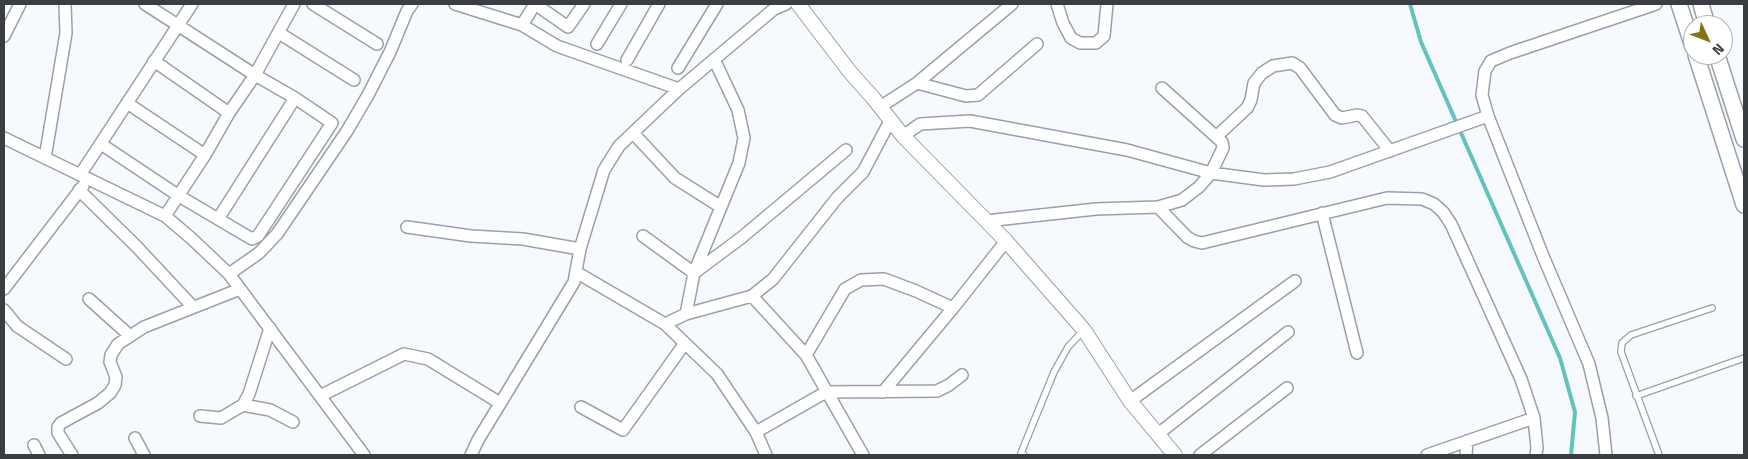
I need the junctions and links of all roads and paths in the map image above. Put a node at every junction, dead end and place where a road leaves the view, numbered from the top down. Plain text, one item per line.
1 (20, 4) edge
2 (65, 4) edge
3 (145, 4) edge
4 (192, 4) edge
5 (294, 4) edge
6 (313, 4) edge
7 (412, 4) edge
8 (455, 4) edge
9 (535, 4) edge
10 (584, 4) edge
11 (621, 4) edge
12 (659, 4) edge
13 (717, 4) edge
14 (786, 4) edge
15 (798, 4) edge
16 (1012, 4) edge
17 (1057, 4) edge
18 (1107, 4) edge
19 (1656, 4) edge
20 (1679, 4) edge
21 (770, 6) edge
22 (1683, 16) edge
23 (178, 25) junction
24 (522, 25) junction
25 (279, 33) junction
26 (4, 36) edge
27 (376, 44) dead end
28 (597, 44) dead end
29 (1037, 44) dead end
30 (714, 59) junction
31 (627, 60) dead end
32 (154, 61) junction
33 (1699, 65) edge
34 (1720, 65) edge
35 (678, 68) dead end
36 (255, 75) junction
37 (354, 80) dead end
38 (917, 83) junction
39 (1162, 88) dead end
40 (679, 89) junction
41 (296, 98) junction
42 (127, 103) junction
43 (880, 107) junction
44 (229, 113) junction
45 (1488, 116) junction
46 (890, 121) junction
47 (633, 133) junction
48 (903, 136) junction
49 (1217, 136) junction
50 (4, 138) edge
51 (1744, 139) edge
52 (101, 144) junction
53 (846, 150) dead end
54 (1390, 151) junction
55 (205, 155) junction
56 (45, 158) junction
57 (1210, 173) junction
58 (85, 177) junction
59 (79, 190) junction
60 (179, 196) junction
61 (1744, 205) edge
62 (720, 207) junction
63 (1158, 207) junction
64 (1322, 213) junction
65 (165, 216) junction
66 (218, 219) junction
67 (986, 221) junction
68 (407, 227) dead end
69 (643, 236) dead end
70 (1006, 241) junction
71 (580, 249) junction
72 (576, 272) junction
73 (694, 273) junction
74 (229, 274) junction
75 (1295, 281) dead end
76 (4, 289) edge
77 (240, 289) junction
78 (752, 296) junction
79 (89, 299) dead end
80 (193, 307) junction
81 (952, 308) junction
82 (1712, 308) dead end
83 (4, 310) edge
84 (686, 314) junction
85 (665, 324) junction
86 (270, 328) junction
87 (1084, 330) junction
88 (1288, 332) dead end
89 (129, 335) junction
90 (685, 344) junction
91 (1357, 352) dead end
92 (806, 356) junction
93 (1744, 358) edge
94 (66, 359) dead end
95 (962, 375) dead end
96 (1286, 388) dead end
97 (826, 392) junction
98 (883, 392) junction
99 (320, 396) junction
100 (1636, 396) junction
101 (1130, 401) junction
102 (500, 403) junction
103 (243, 405) junction
104 (581, 407) dead end
105 (200, 416) dead end
106 (1534, 418) junction
107 (293, 422) dead end
108 (756, 432) junction
109 (1158, 434) junction
110 (135, 438) dead end
111 (1468, 441) junction
112 (72, 455) edge
113 (144, 455) edge
114 (364, 455) edge
115 (472, 455) edge
116 (766, 455) edge
117 (863, 455) edge
118 (1024, 455) edge
119 (1175, 455) edge
120 (1200, 455) edge
121 (1427, 455) edge
122 (1466, 455) edge
123 (1536, 455) edge
124 (1606, 455) edge
125 (1659, 455) edge

1 - 26 street
2 - 56 street
3 - 23 street
4 - 23 street
5 - 25 street
6 - 27 street
7 - 74 street
8 - 24 street
9 - 10 street
9 - 24 street
11 - 28 street
12 - 31 street
13 - 35 street
14 - 21 street
15 - 43 street
16 - 38 street
17 - 18 street
19 - 45 street
20 - 22 main road
21 - 30 street
23 - 32 street
23 - 36 street
24 - 40 street
25 - 36 street
25 - 37 street
29 - 38 street
30 - 40 street
30 - 62 street
32 - 42 street
32 - 44 street
33 - 61 main road
34 - 51 main road
36 - 41 street
36 - 44 street
38 - 43 street
39 - 49 street
40 - 47 street
41 - 66 street
41 - 66 street
42 - 52 street
42 - 55 street
43 - 46 street
44 - 55 street
45 - 54 street
45 - 124 street
46 - 48 street
46 - 78 street
47 - 62 street
47 - 71 street
48 - 57 street
48 - 67 street
49 - 54 street
49 - 57 street
50 - 56 street
52 - 58 street
52 - 60 street
53 - 73 street
54 - 57 street
55 - 60 street
56 - 58 street
57 - 63 street
58 - 59 street
58 - 65 street
59 - 76 street
59 - 80 street
60 - 65 street
60 - 66 street
62 - 73 street
63 - 64 street
63 - 67 street
64 - 91 street
64 - 106 street
65 - 74 street
67 - 70 street
68 - 71 street
69 - 73 street
70 - 81 street
70 - 87 street
71 - 72 street
72 - 85 street
72 - 102 street
73 - 84 street
74 - 77 street
75 - 101 street
77 - 80 street
77 - 86 street
78 - 84 street
78 - 92 street
79 - 89 street
80 - 89 street
81 - 92 street
81 - 98 street
82 - 100 lane
83 - 94 street
84 - 85 street
85 - 90 street
86 - 99 street
86 - 103 street
87 - 101 street
87 - 118 lane
88 - 109 street
89 - 112 street
90 - 104 street
90 - 108 street
92 - 97 street
93 - 100 lane
95 - 98 street
96 - 120 street
97 - 98 street
97 - 108 street
97 - 117 street
99 - 102 street
99 - 114 street
100 - 125 lane
101 - 109 street
102 - 115 street
103 - 105 street
103 - 107 street
106 - 111 street
106 - 123 street
108 - 116 street
109 - 119 street
110 - 113 street
111 - 121 street
111 - 122 street

